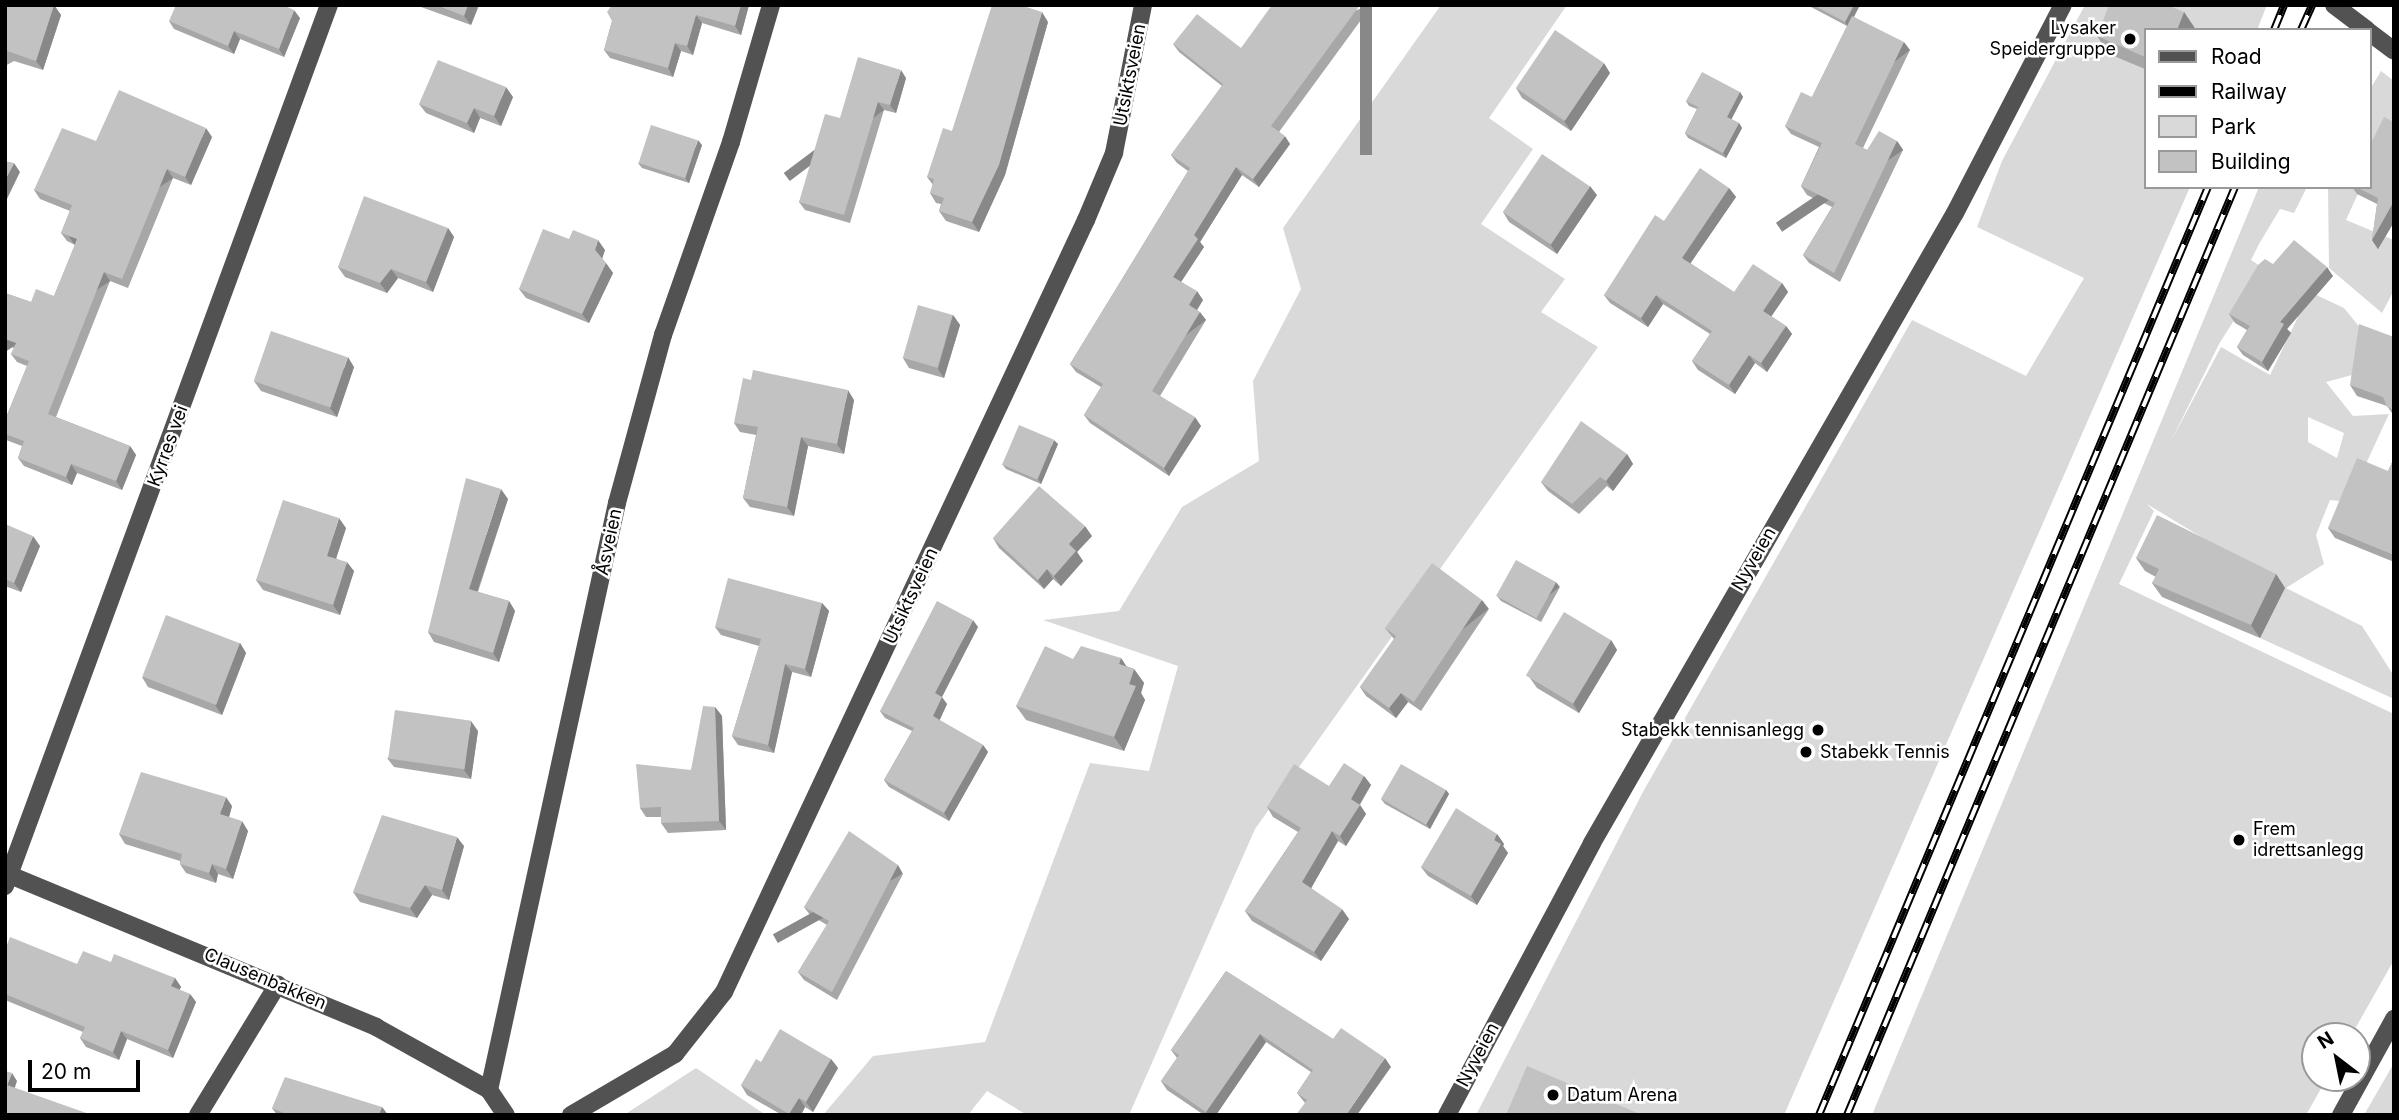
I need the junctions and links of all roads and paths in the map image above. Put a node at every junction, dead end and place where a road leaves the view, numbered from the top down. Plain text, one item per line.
1 (329, 5) edge
2 (771, 5) edge
3 (1143, 5) edge
4 (2063, 5) edge
5 (2333, 5) edge
6 (2364, 28) edge
7 (2371, 33) edge
8 (2394, 51) edge
9 (7, 878) edge
10 (278, 984) junction
11 (2394, 1019) edge
12 (489, 1090) junction
13 (198, 1115) edge
14 (506, 1115) edge
15 (571, 1115) edge
16 (1447, 1115) edge
17 (2341, 1115) edge

1 - 9 street, Kyrres vei
2 - 12 street, Åsveien
3 - 15 street, Utsiktsveien
4 - 16 street, Nyveien
5 - 6 street
7 - 8 street
9 - 10 street, Clausenbakken
10 - 12 street, Clausenbakken
10 - 13 street
11 - 17 street
12 - 14 street, Clausenbakken

